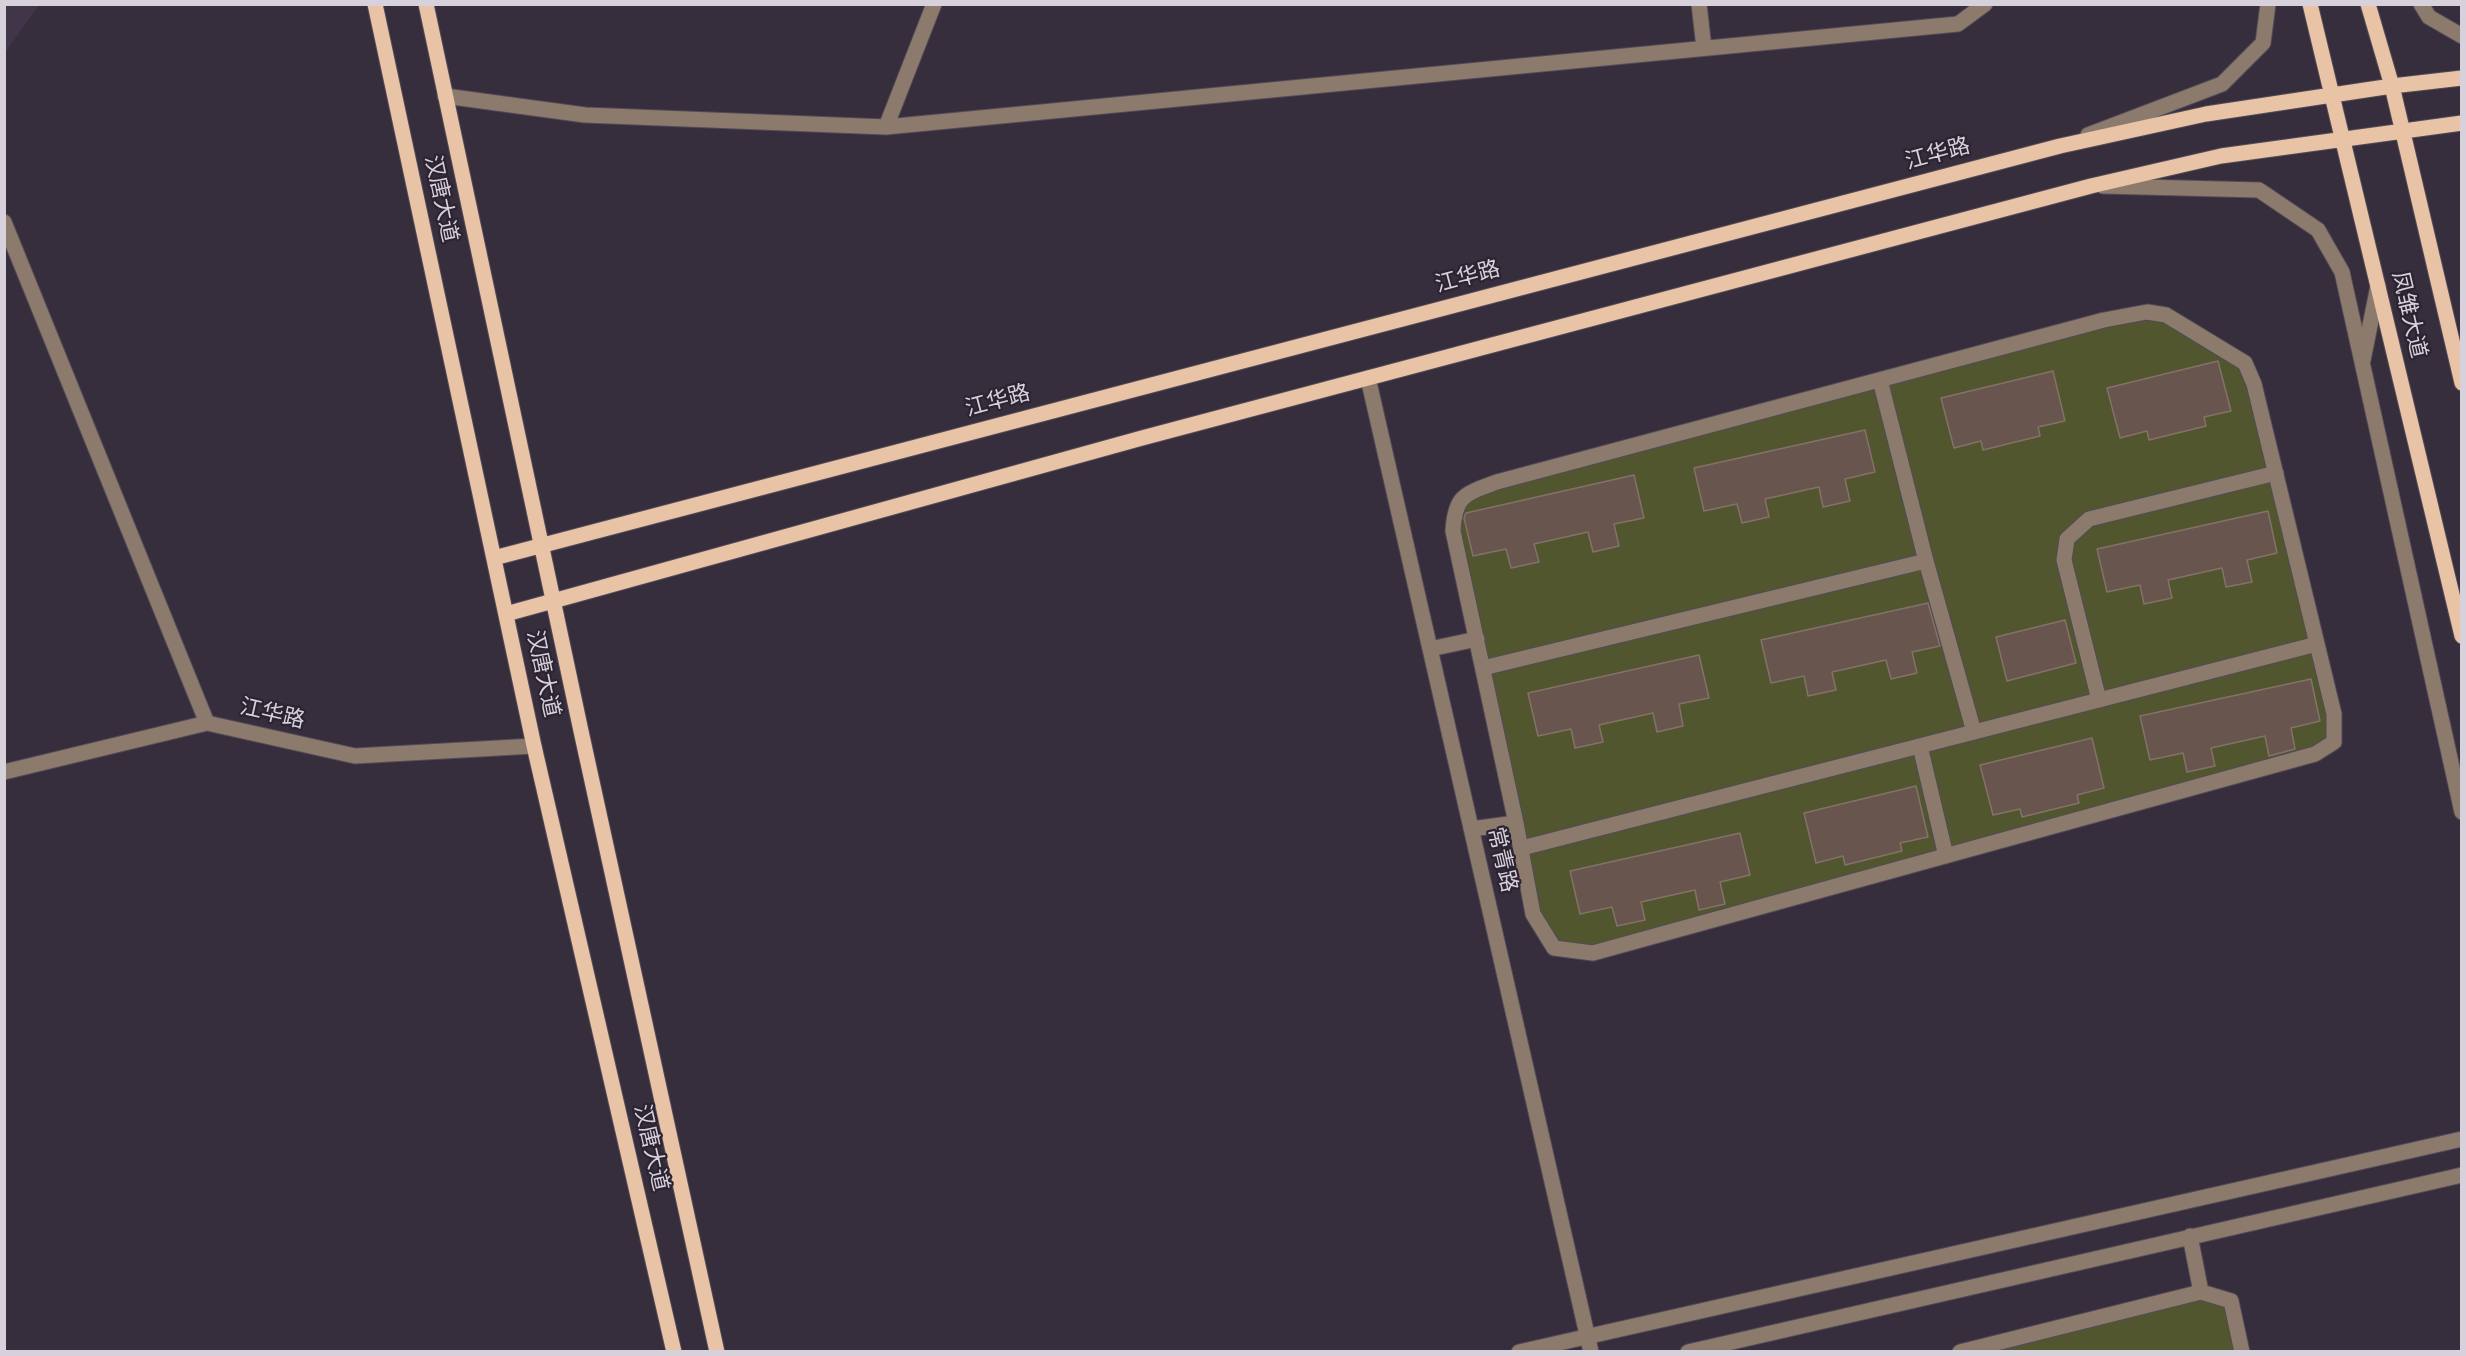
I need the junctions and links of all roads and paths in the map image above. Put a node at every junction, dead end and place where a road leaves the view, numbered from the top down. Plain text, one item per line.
1 (375, 4) edge
2 (426, 4) edge
3 (934, 4) edge
4 (1699, 4) edge
5 (1985, 4) edge
6 (2268, 4) edge
7 (2310, 4) edge
8 (2368, 4) edge
9 (2421, 4) edge
10 (2462, 36) edge
11 (1704, 48) junction
12 (2462, 78) edge
13 (2392, 86) junction
14 (2333, 95) junction
15 (445, 96) junction
16 (2462, 123) edge
17 (886, 127) junction
18 (2401, 130) junction
19 (2343, 138) junction
20 (2060, 146) junction
21 (2091, 186) junction
22 (4, 222) edge
23 (2378, 286) junction
24 (2362, 366) junction
25 (1368, 378) junction
26 (1880, 380) junction
27 (2462, 383) edge
28 (2276, 473) junction
29 (541, 545) junction
30 (494, 558) junction
31 (1926, 561) junction
32 (553, 601) junction
33 (506, 614) junction
34 (2462, 636) edge
35 (1477, 639) junction
36 (2317, 644) junction
37 (1430, 649) junction
38 (1483, 668) junction
39 (2099, 700) junction
40 (207, 723) junction
41 (1974, 732) junction
42 (534, 746) junction
43 (1920, 746) junction
44 (4, 772) edge
45 (2462, 812) edge
46 (1516, 823) junction
47 (1471, 829) junction
48 (1522, 849) junction
49 (1946, 856) junction
50 (2462, 1139) edge
51 (2462, 1174) edge
52 (2190, 1236) junction
53 (2201, 1292) junction
54 (1589, 1344) edge
55 (674, 1352) edge
56 (717, 1352) edge
57 (1519, 1352) edge
58 (1688, 1352) edge
59 (1960, 1352) edge
60 (2242, 1352) edge

1 - 30 main road, 汉唐大道
2 - 15 main road, 汉唐大道
3 - 17 street
4 - 11 street
5 - 11 street
6 - 20 street
7 - 14 main road, 凤雏大道
8 - 13 main road, 凤雏大道
9 - 10 street
11 - 17 street
12 - 13 main road, 江华路
13 - 14 main road, 江华路
13 - 18 main road, 凤雏大道
14 - 19 main road, 凤雏大道
14 - 20 main road, 江华路
15 - 17 street
15 - 29 main road, 汉唐大道
16 - 18 main road
18 - 19 main road
18 - 27 main road, 凤雏大道
19 - 21 main road
19 - 23 main road, 凤雏大道
20 - 29 main road, 江华路
21 - 24 street
21 - 25 main road
22 - 40 street
23 - 24 street
23 - 34 main road, 凤雏大道
24 - 45 street
25 - 32 main road
25 - 37 street, 常青路
26 - 28 street
26 - 31 street
26 - 35 street
28 - 36 street
28 - 39 street
29 - 30 main road, 江华路
29 - 32 main road, 汉唐大道
30 - 33 main road, 汉唐大道
31 - 38 street
31 - 41 street
32 - 33 main road
32 - 56 main road, 汉唐大道
33 - 42 main road, 汉唐大道
35 - 37 street
35 - 38 street
36 - 39 street
36 - 49 street
37 - 47 street, 常青路
38 - 46 street
39 - 41 street
40 - 42 street, 江华路
40 - 44 street, 江华路
41 - 43 street
42 - 55 main road, 汉唐大道
43 - 48 street
43 - 49 street
46 - 47 street
46 - 48 street
47 - 54 street, 常青路
48 - 49 street
50 - 54 street
51 - 52 street
52 - 53 street
52 - 58 street
53 - 59 street
53 - 60 street
54 - 57 street

